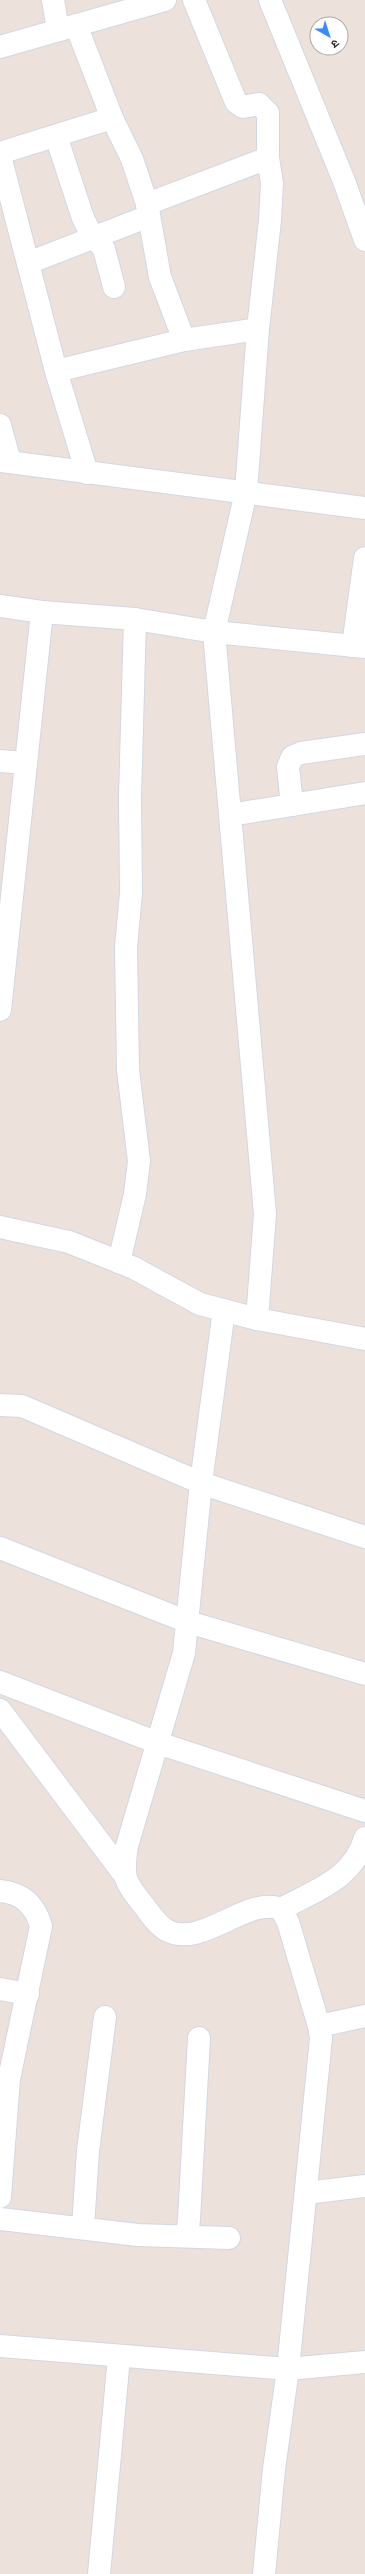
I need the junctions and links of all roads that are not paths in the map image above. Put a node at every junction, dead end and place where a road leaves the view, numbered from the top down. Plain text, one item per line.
1 (53, 0) edge
2 (165, 0) edge
3 (194, 0) edge
4 (270, 0) edge
5 (134, 4) edge
6 (67, 28) junction
7 (0, 47) edge
8 (112, 118) junction
9 (56, 136) junction
10 (0, 154) edge
11 (268, 158) junction
12 (148, 210) junction
13 (94, 237) junction
14 (365, 240) edge
15 (28, 263) junction
16 (114, 287) dead end
17 (258, 328) junction
18 (184, 340) junction
19 (56, 372) junction
20 (0, 425) edge
21 (5, 462) edge
22 (88, 473) junction
23 (246, 492) junction
24 (365, 508) edge
25 (365, 558) edge
26 (0, 606) edge
27 (42, 612) junction
28 (135, 619) junction
29 (214, 632) junction
30 (359, 647) edge
31 (365, 744) edge
32 (0, 760) edge
33 (26, 763) junction
34 (365, 793) edge
35 (292, 805) junction
36 (230, 815) junction
37 (0, 1010) edge
38 (0, 1227) edge
39 (119, 1262) junction
40 (224, 1310) junction
41 (257, 1318) junction
42 (365, 1339) edge
43 (0, 1406) edge
44 (201, 1483) junction
45 (365, 1537) edge
46 (0, 1548) edge
47 (188, 1622) junction
48 (365, 1674) edge
49 (0, 1682) edge
50 (0, 1710) edge
51 (158, 1743) junction
52 (365, 1811) edge
53 (365, 1838) edge
54 (358, 1871) edge
55 (124, 1873) junction
56 (0, 1891) edge
57 (281, 1909) junction
58 (0, 1989) edge
59 (28, 1994) junction
60 (365, 2016) edge
61 (105, 2017) dead end
62 (319, 2026) junction
63 (199, 2038) dead end
64 (365, 2186) edge
65 (306, 2193) junction
66 (0, 2197) edge
67 (0, 2219) edge
68 (83, 2227) junction
69 (186, 2236) junction
70 (229, 2238) dead end
71 (0, 2346) edge
72 (119, 2357) junction
73 (365, 2362) edge
74 (288, 2369) junction
75 (99, 2574) edge
76 (264, 2574) edge

1 - 6 street
2 - 5 street
3 - 11 street
4 - 14 street
5 - 6 street
6 - 7 street
6 - 8 street
8 - 9 street
8 - 12 street
9 - 10 street
9 - 13 street
10 - 15 street
11 - 12 street
11 - 17 street
12 - 13 street
12 - 18 street
13 - 15 street
13 - 16 street
15 - 19 street
17 - 18 street
17 - 23 street
18 - 19 street
19 - 22 street
20 - 21 street
21 - 22 street
22 - 23 street
23 - 24 street
23 - 29 street
25 - 30 street
26 - 27 street
27 - 28 street
27 - 33 street
28 - 29 street
28 - 39 street
29 - 30 street
29 - 36 street
31 - 35 street
32 - 33 street
33 - 37 street
34 - 35 street
35 - 36 street
36 - 41 street
38 - 39 street
39 - 40 street
40 - 41 street
40 - 44 street
41 - 42 street
43 - 44 street
44 - 45 street
44 - 47 street
46 - 47 street
47 - 48 street
47 - 51 street
49 - 51 street
50 - 55 street
51 - 52 street
51 - 55 street
53 - 54 street
54 - 57 street
55 - 57 street
56 - 59 street
57 - 62 street
58 - 59 street
59 - 66 street
60 - 62 street
61 - 68 street
62 - 65 street
63 - 69 street
64 - 65 street
65 - 74 street
67 - 68 street
68 - 69 street
69 - 70 street
71 - 72 street
72 - 74 street
72 - 75 street
73 - 74 street
74 - 76 street

